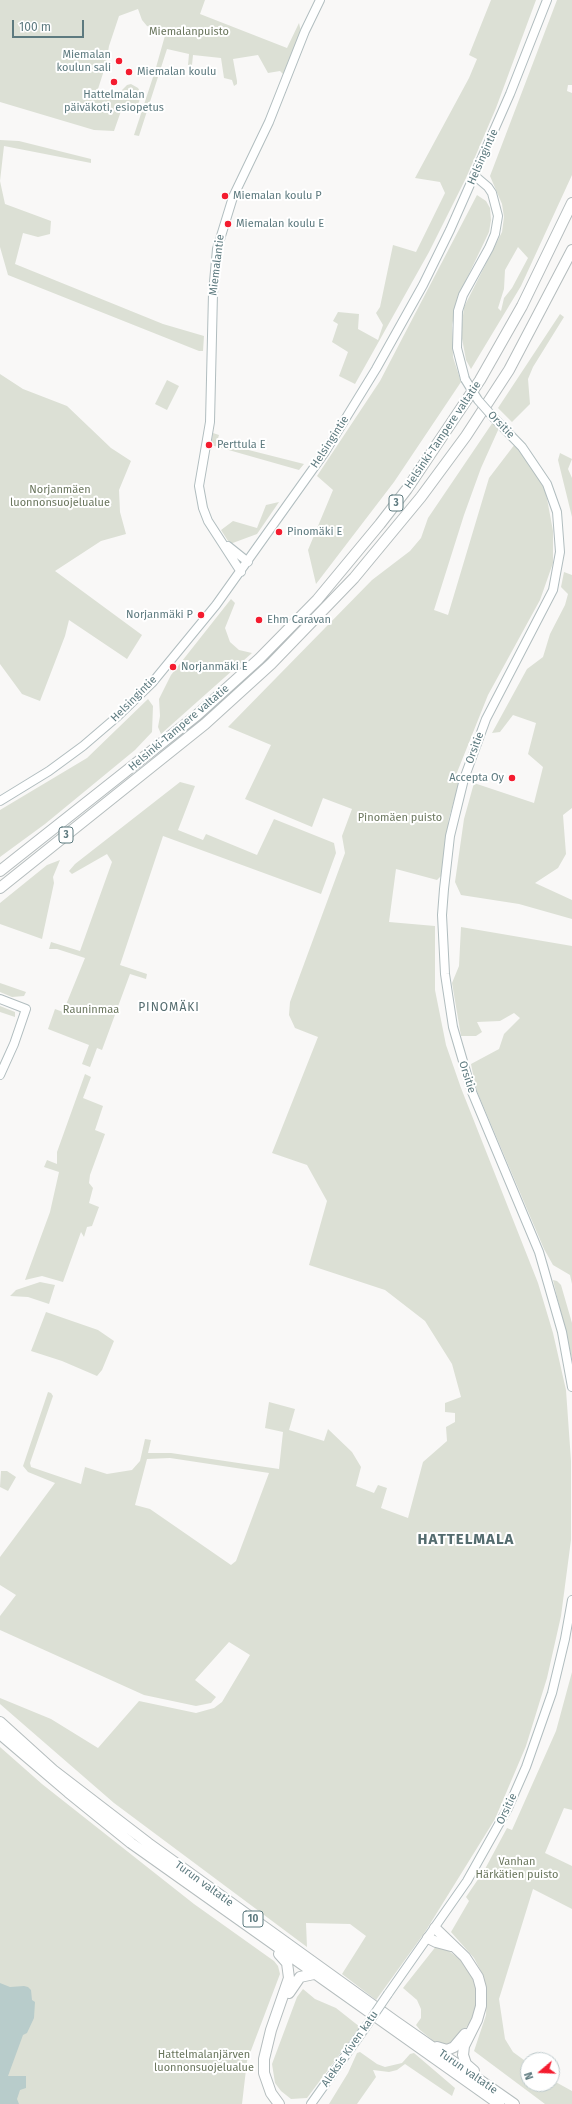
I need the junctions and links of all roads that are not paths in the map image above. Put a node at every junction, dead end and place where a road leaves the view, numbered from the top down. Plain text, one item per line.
1 (320, 0) edge
2 (547, 0) edge
3 (475, 176) junction
4 (572, 203) edge
5 (572, 250) edge
6 (224, 543) junction
7 (248, 562) junction
8 (241, 572) junction
9 (0, 801) edge
10 (0, 871) edge
11 (0, 888) edge
12 (0, 999) edge
13 (0, 1075) edge
14 (572, 1387) edge
15 (572, 1600) edge
16 (0, 1722) edge
17 (0, 1734) edge
18 (435, 1928) junction
19 (262, 1937) junction
20 (428, 1938) junction
21 (451, 1946) junction
22 (314, 1974) junction
23 (388, 1994) joint
24 (280, 2008) junction
25 (477, 2020) junction
26 (395, 2021) junction
27 (279, 2104) edge
28 (311, 2104) edge
29 (499, 2104) edge
30 (514, 2104) edge
31 (522, 2104) edge

1 - 6 main road, Miemalantie
2 - 3 main road, Helsingintie
3 - 7 main road, Helsingintie
3 - 14 main road, Orsitie, bridge
4 - 10 highway, Helsinki-Tampere valtatie / 3
5 - 11 highway, Helsinki-Tampere valtatie / 3
6 - 7 main road, Miemalantie
6 - 8 main road, Miemalantie
7 - 8 main road, Helsingintie
8 - 9 main road, Helsingintie
12 - 13 main road
15 - 18 main road, Orsitie
16 - 26 highway, Turun valtatie / 10
17 - 19 highway, Turun valtatie / 10
18 - 20 main road, Orsitie
18 - 21 highway
19 - 22 highway, Turun valtatie / 10
19 - 24 highway
20 - 21 highway
20 - 23 main road, Orsitie
21 - 25 highway
22 - 24 highway
22 - 29 highway, Turun valtatie / 10
23 - 28 main road, Aleksis Kiven katu, bridge
24 - 27 highway
25 - 26 highway
25 - 31 highway
26 - 30 highway, Turun valtatie / 10

